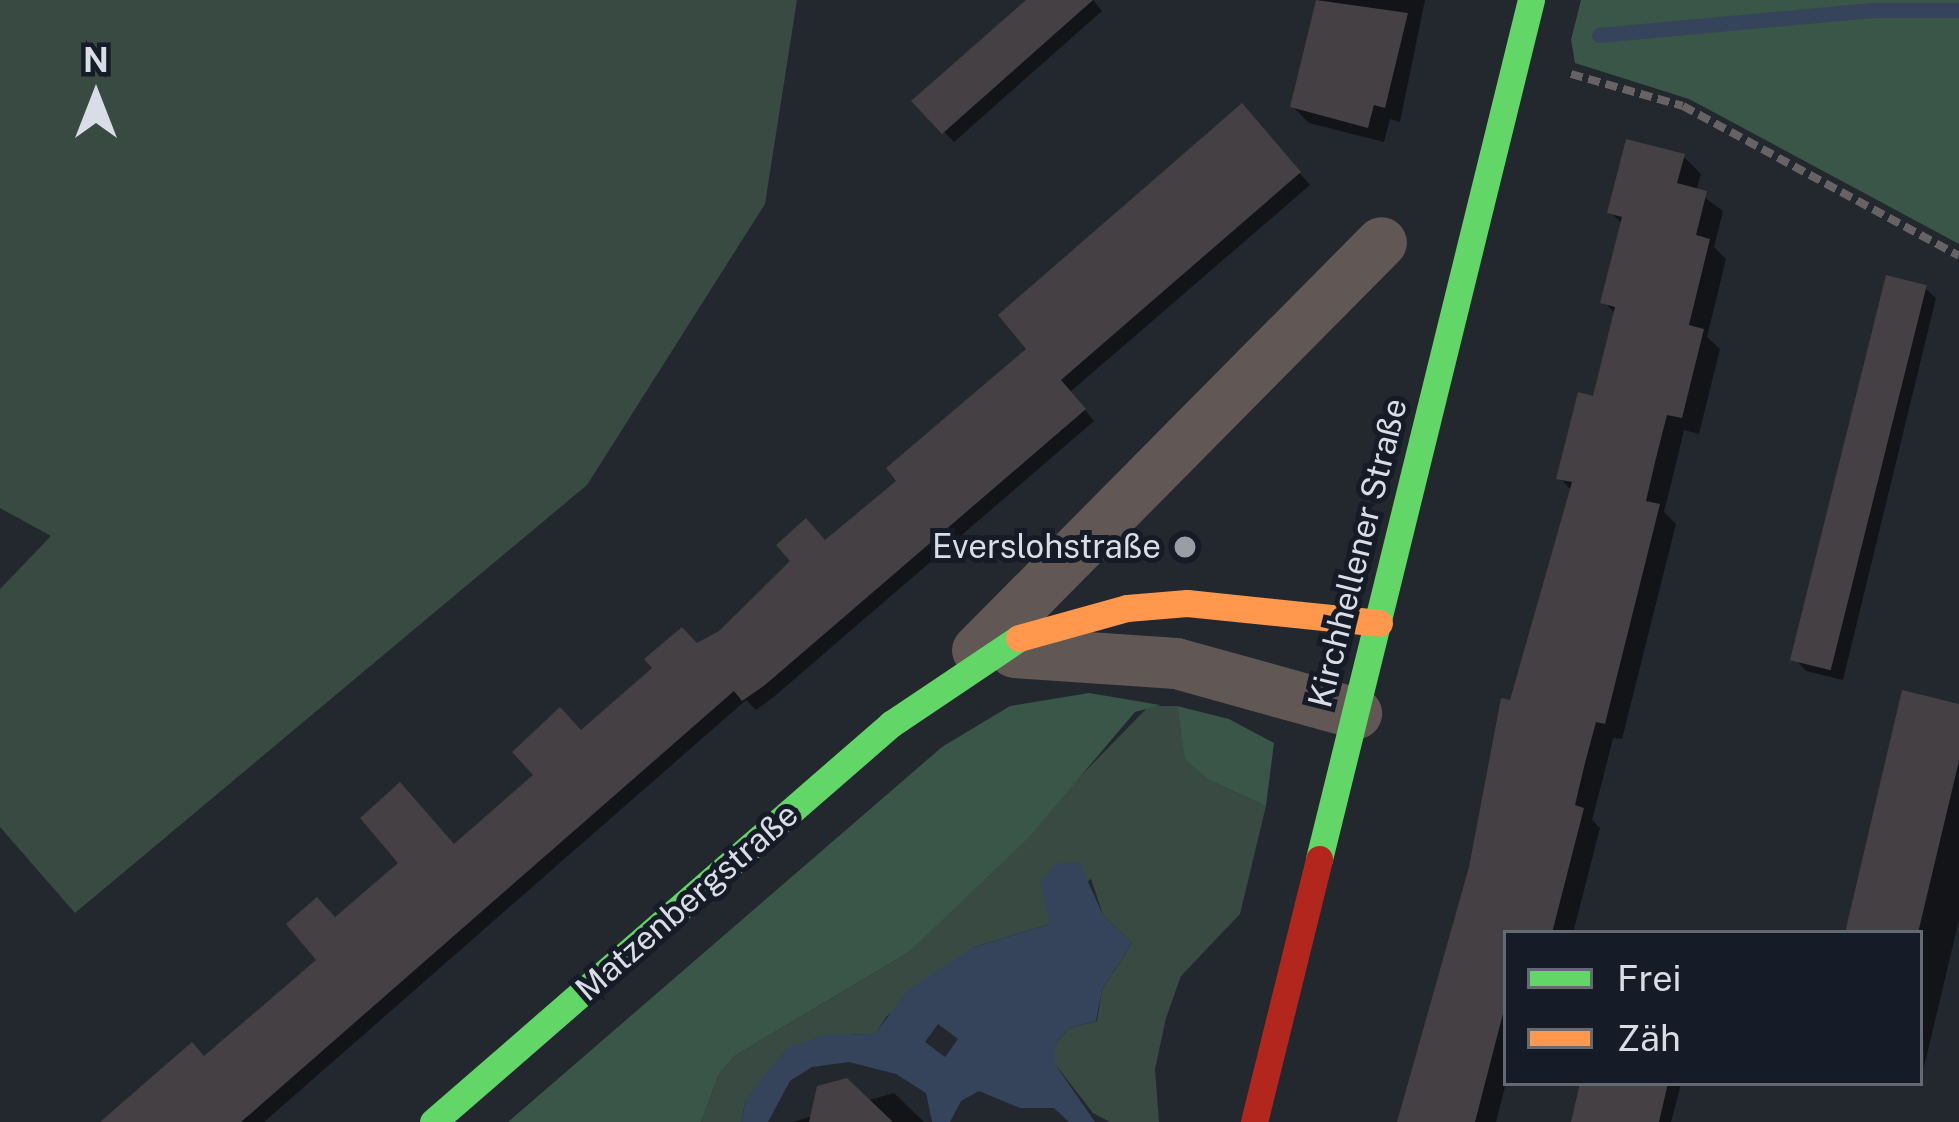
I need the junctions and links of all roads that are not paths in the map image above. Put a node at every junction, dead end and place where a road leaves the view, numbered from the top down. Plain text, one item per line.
1 (1531, 0) edge
2 (1381, 242) dead end
3 (1379, 623) junction
4 (983, 655) junction
5 (942, 684) junction
6 (1356, 713) junction
7 (433, 1122) edge
8 (1254, 1122) edge

1 - 3 main road, Kirchhellener Straße
2 - 5 street, Matzenbergstraße
3 - 4 main road, Matzenbergstraße
3 - 6 main road, Kirchhellener Straße
4 - 5 main road, Matzenbergstraße
4 - 6 street
5 - 7 main road, Matzenbergstraße
6 - 8 main road, Kirchhellener Straße

